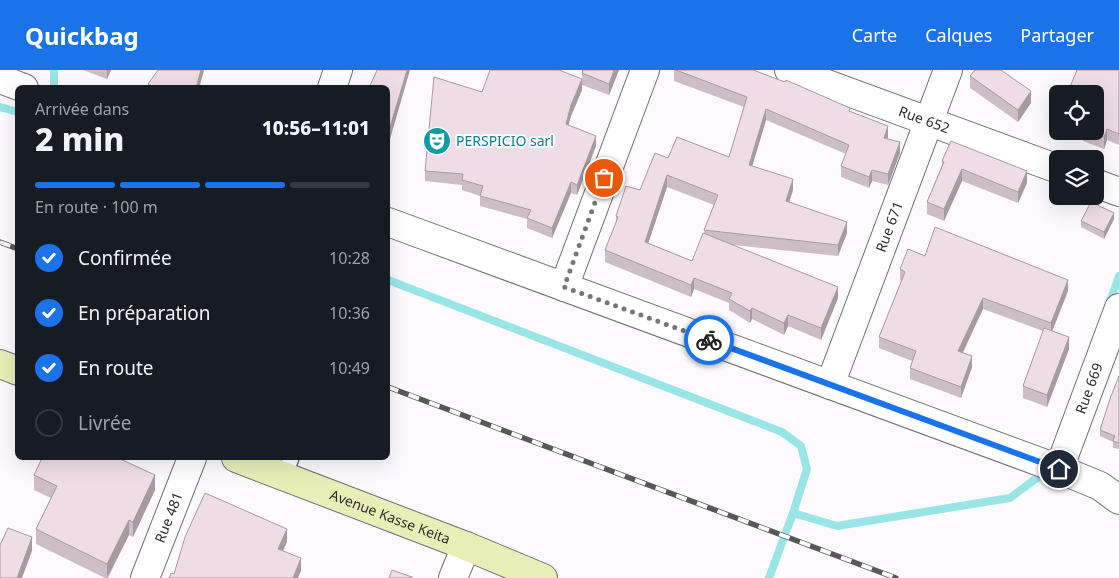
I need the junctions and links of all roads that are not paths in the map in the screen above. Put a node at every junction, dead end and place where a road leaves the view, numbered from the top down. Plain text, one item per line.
1 (338, 70) edge
2 (645, 70) edge
3 (789, 70) edge
4 (948, 70) edge
5 (0, 79) edge
6 (16, 85) edge
7 (333, 85) edge
8 (929, 122) junction
9 (1049, 166) edge
10 (1104, 186) edge
11 (1119, 192) edge
12 (390, 223) edge
13 (564, 287) junction
14 (1119, 308) edge
15 (0, 364) edge
16 (15, 370) edge
17 (830, 385) junction
18 (191, 460) edge
19 (247, 460) edge
20 (287, 467) edge
21 (1059, 469) junction
22 (1119, 500) edge
23 (466, 546) junction
24 (145, 578) edge
25 (453, 578) edge
26 (543, 578) edge

1 - 7 street
2 - 13 street
3 - 8 street, Rue 652
4 - 8 street, Rue 671
5 - 6 street
8 - 9 street, Rue 652
8 - 17 street, Rue 671
10 - 11 street
12 - 13 street
13 - 17 street
14 - 21 street, Rue 669
15 - 16 main road
17 - 21 street
18 - 24 street, Rue 481
19 - 20 main road, Avenue Kasse Keita
20 - 23 main road, Avenue Kasse Keita
21 - 22 street
23 - 25 street
23 - 26 main road, Avenue Kasse Keita

